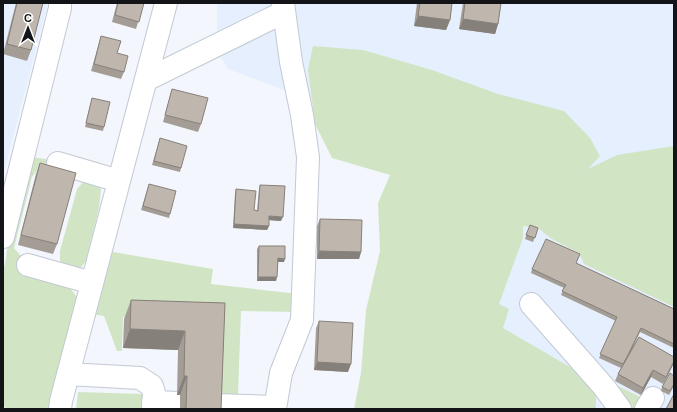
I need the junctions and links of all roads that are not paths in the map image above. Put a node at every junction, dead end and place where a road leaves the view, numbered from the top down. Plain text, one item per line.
1 (60, 3) edge
2 (166, 3) edge
3 (284, 8) edge
4 (146, 80) junction
5 (58, 163) dead end
6 (119, 180) junction
7 (3, 237) edge
8 (28, 265) dead end
9 (92, 283) junction
10 (531, 304) dead end
11 (68, 374) junction
12 (180, 403) dead end
13 (215, 405) edge
14 (153, 406) edge
15 (275, 408) edge
16 (60, 409) edge
17 (620, 409) edge

1 - 7 street
2 - 4 street
3 - 4 street
3 - 15 street
4 - 6 street
5 - 6 street
6 - 9 street
8 - 9 street
9 - 11 street
10 - 17 street
11 - 14 street
11 - 16 street
12 - 14 street
13 - 15 street

